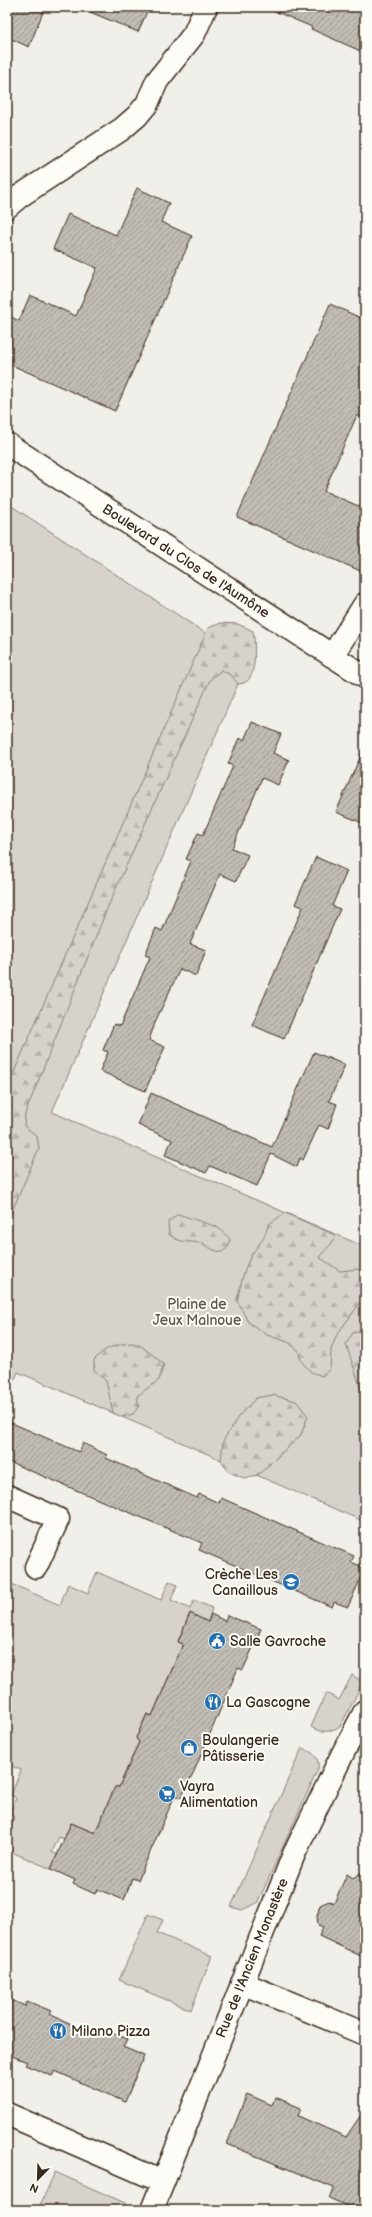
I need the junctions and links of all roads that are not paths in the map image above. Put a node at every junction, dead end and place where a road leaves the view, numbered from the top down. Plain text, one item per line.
1 (206, 7) edge
2 (7, 207) edge
3 (7, 444) edge
4 (365, 604) edge
5 (332, 656) junction
6 (365, 677) edge
7 (7, 1496) edge
8 (36, 1567) dead end
9 (365, 1711) edge
10 (242, 1982) junction
11 (365, 2034) edge
12 (7, 2114) edge
13 (163, 2182) junction
14 (152, 2210) edge

1 - 2 street
3 - 5 street, Boulevard du Clos de l'Aumône
4 - 5 street
5 - 6 street, Boulevard du Clos de l'Aumône
7 - 8 street
9 - 10 street, Rue de l'Ancien Monastère
10 - 11 street
10 - 13 street, Rue de l'Ancien Monastère
12 - 13 street
13 - 14 street, Rue de l'Ancien Monastère

